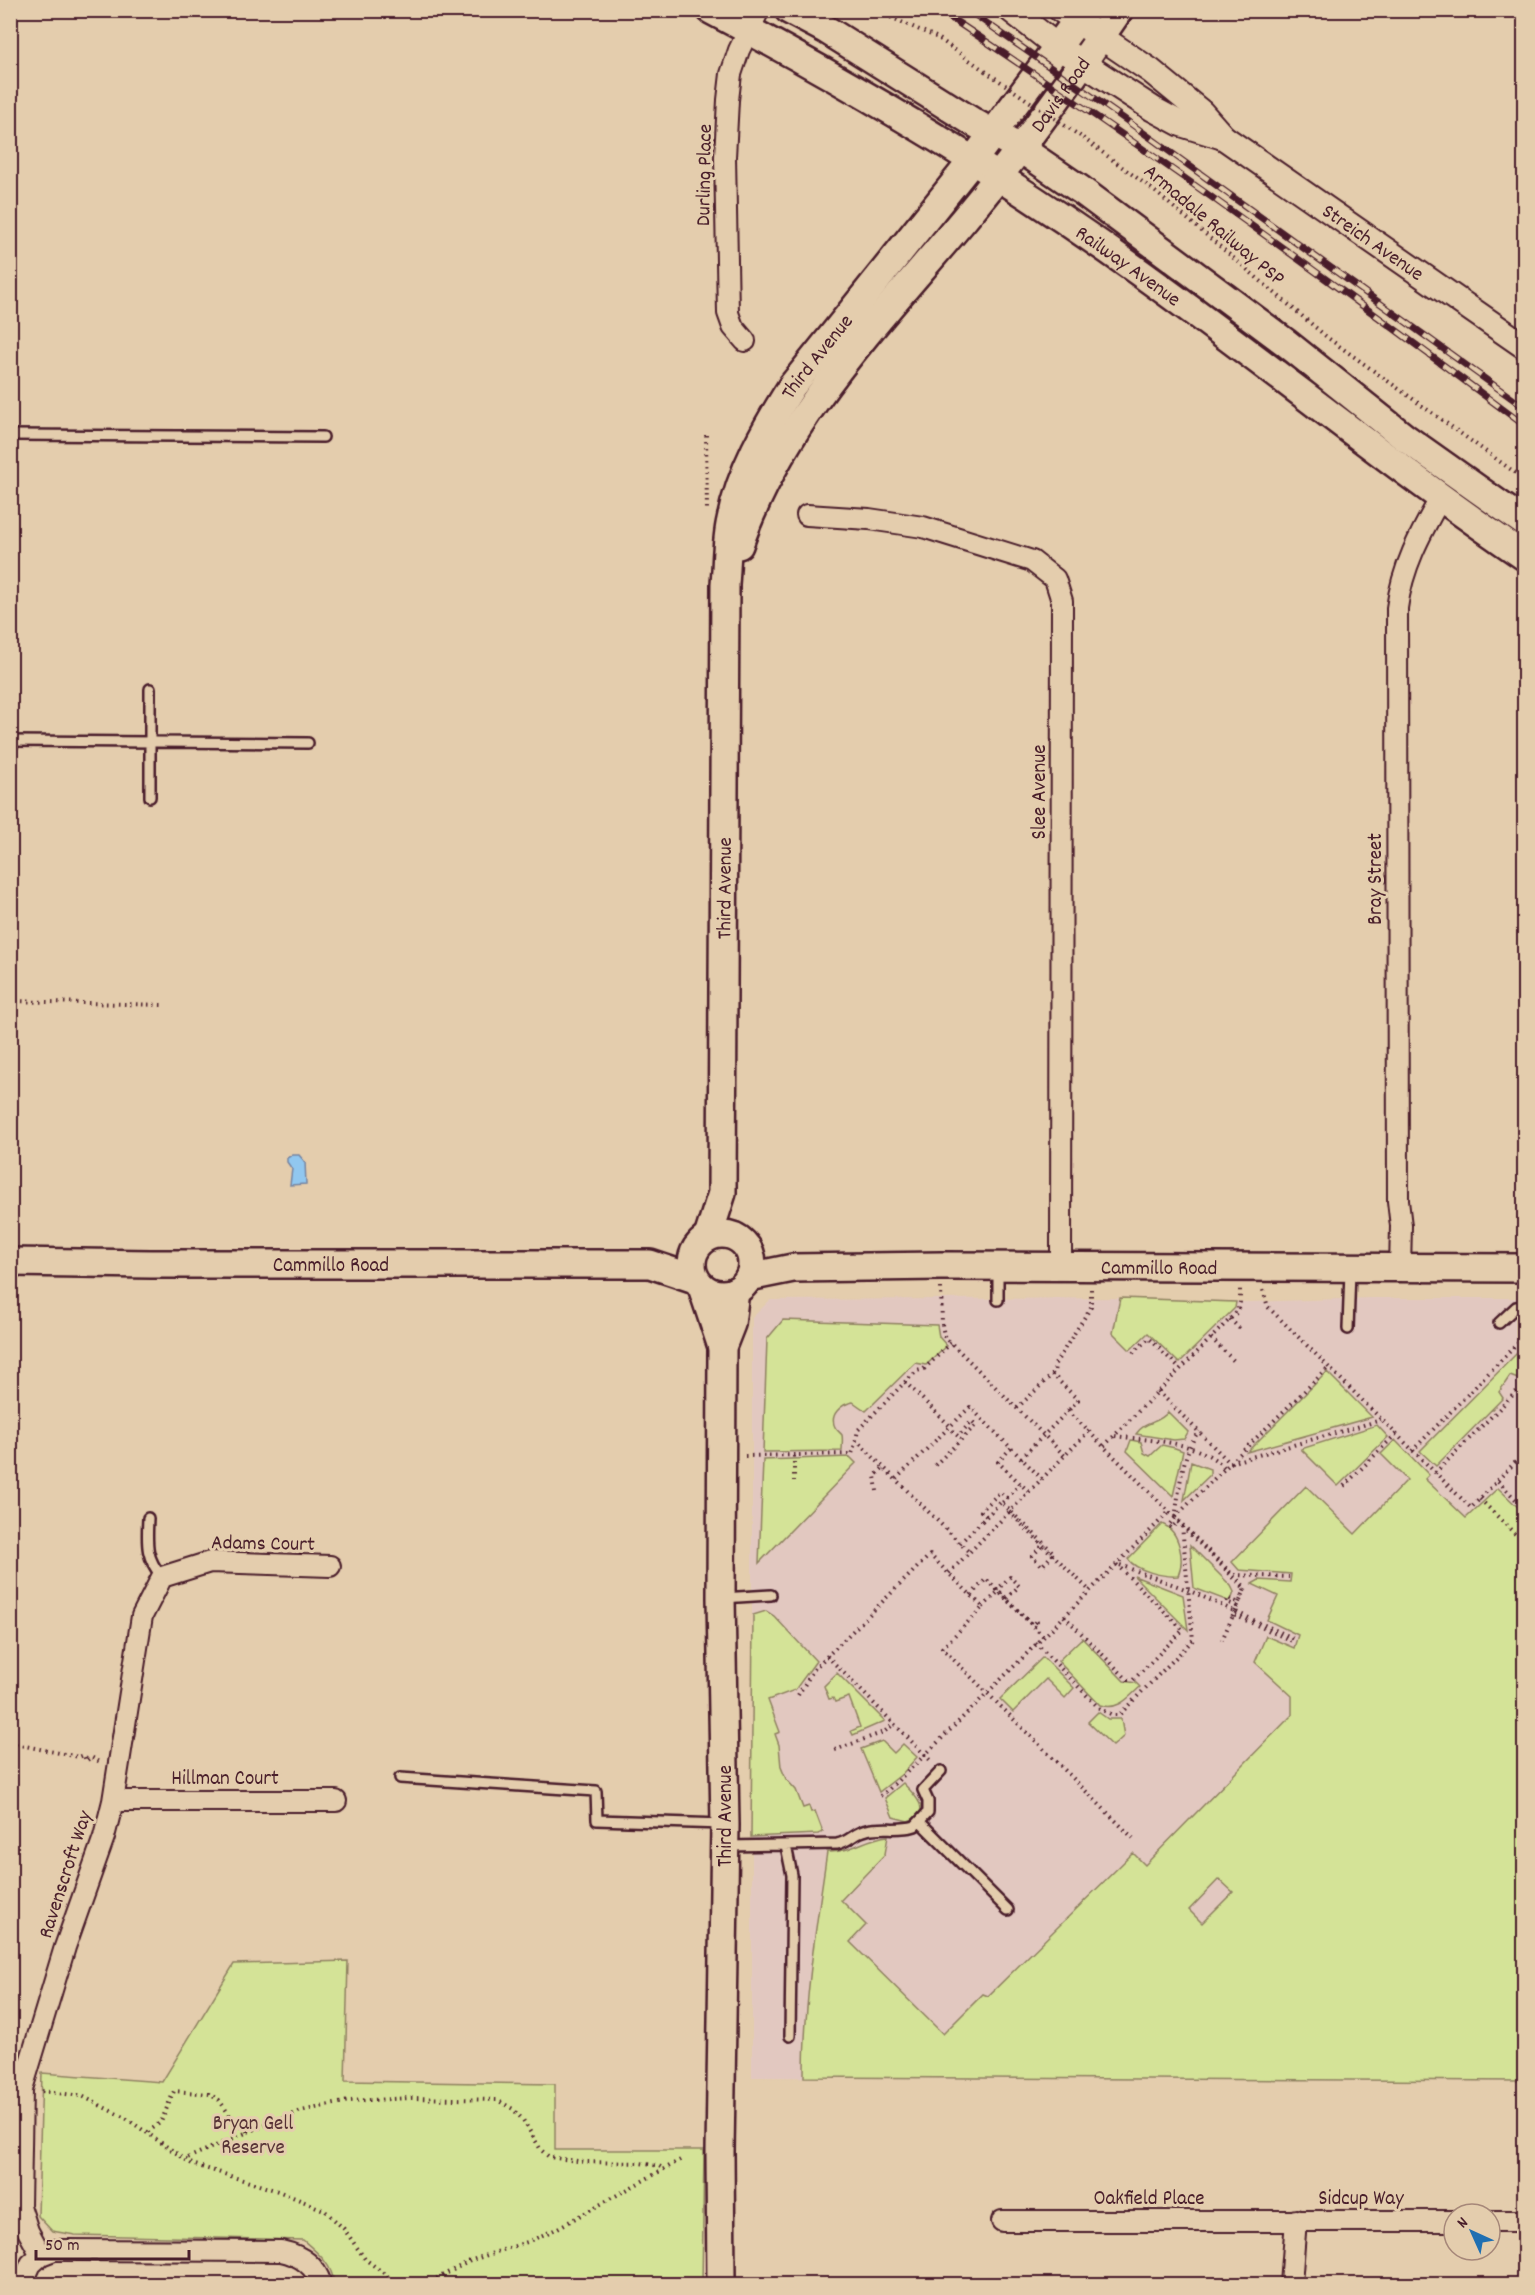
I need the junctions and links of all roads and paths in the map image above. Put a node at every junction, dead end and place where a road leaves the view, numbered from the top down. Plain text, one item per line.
1 (711, 10) edge
2 (789, 10) edge
3 (874, 10) edge
4 (1011, 10) edge
5 (1119, 10) edge
6 (1074, 14) edge
7 (754, 21) edge
8 (1100, 38) junction
9 (1058, 47) junction
10 (1083, 63) junction
11 (994, 133) junction
12 (1223, 137) junction
13 (1021, 149) junction
14 (973, 160) junction
15 (999, 176) junction
16 (745, 341) dead end
17 (1524, 346) edge
18 (10, 435) edge
19 (323, 437) dead end
20 (1524, 479) edge
21 (1440, 499) junction
22 (807, 515) dead end
23 (1524, 522) edge
24 (1524, 556) edge
25 (725, 584) junction
26 (150, 689) dead end
27 (10, 741) edge
28 (150, 742) junction
29 (308, 743) dead end
30 (150, 797) dead end
31 (10, 1001) edge
32 (163, 1005) dead end
33 (722, 1193) junction
34 (702, 1242) junction
35 (10, 1262) edge
36 (650, 1264) junction
37 (743, 1265) junction
38 (941, 1266) junction
39 (998, 1266) junction
40 (1061, 1266) junction
41 (1091, 1266) junction
42 (1263, 1268) junction
43 (1350, 1268) junction
44 (1400, 1268) junction
45 (1524, 1268) edge
46 (699, 1283) junction
47 (1240, 1289) dead end
48 (998, 1300) dead end
49 (1524, 1306) edge
50 (1230, 1319) junction
51 (1499, 1323) dead end
52 (1240, 1329) dead end
53 (1347, 1329) dead end
54 (1524, 1337) edge
55 (1211, 1338) junction
56 (951, 1343) junction
57 (722, 1347) junction
58 (1133, 1353) dead end
59 (1234, 1361) dead end
60 (1328, 1368) junction
61 (1180, 1369) junction
62 (1052, 1374) junction
63 (905, 1382) junction
64 (1524, 1384) edge
65 (1158, 1391) junction
66 (1017, 1408) junction
67 (1068, 1411) junction
68 (1381, 1420) junction
69 (950, 1427) junction
70 (1089, 1431) junction
71 (1199, 1431) junction
72 (1395, 1434) junction
73 (1044, 1435) junction
74 (1114, 1436) junction
75 (856, 1440) junction
76 (1104, 1446) junction
77 (1011, 1448) junction
78 (1188, 1448) junction
79 (1412, 1451) junction
80 (1524, 1454) edge
81 (722, 1456) junction
82 (794, 1456) junction
83 (1065, 1456) junction
84 (1021, 1458) junction
85 (1230, 1463) junction
86 (935, 1465) dead end
87 (883, 1468) junction
88 (1225, 1468) junction
89 (1435, 1473) junction
90 (896, 1479) junction
91 (1042, 1479) junction
92 (794, 1481) dead end
93 (1498, 1481) junction
94 (1020, 1484) junction
95 (1344, 1486) dead end
96 (877, 1491) dead end
97 (1029, 1492) junction
98 (1006, 1498) junction
99 (1480, 1499) junction
100 (1002, 1503) junction
101 (1524, 1508) edge
102 (1009, 1512) junction
103 (1169, 1512) junction
104 (987, 1516) junction
105 (148, 1518) dead end
106 (1175, 1518) junction
107 (1182, 1525) junction
108 (960, 1543) junction
109 (1524, 1543) edge
110 (1044, 1544) junction
111 (969, 1552) junction
112 (1116, 1564) junction
113 (330, 1566) dead end
114 (949, 1573) junction
115 (1233, 1575) junction
116 (162, 1577) junction
117 (1289, 1577) dead end
118 (1089, 1590) junction
119 (1188, 1590) junction
120 (999, 1591) junction
121 (771, 1595) dead end
122 (971, 1595) junction
123 (721, 1598) junction
124 (1228, 1598) dead end
125 (1006, 1599) junction
126 (1013, 1605) junction
127 (983, 1607) junction
128 (1236, 1609) junction
129 (1064, 1616) junction
130 (1231, 1620) dead end
131 (1043, 1636) junction
132 (1222, 1640) dead end
133 (1036, 1643) junction
134 (827, 1656) junction
135 (987, 1693) junction
136 (798, 1695) dead end
137 (894, 1724) junction
138 (10, 1743) edge
139 (835, 1750) dead end
140 (925, 1755) junction
141 (104, 1763) dead end
142 (941, 1771) dead end
143 (400, 1778) dead end
144 (880, 1796) dead end
145 (113, 1801) junction
146 (336, 1801) dead end
147 (920, 1822) junction
148 (725, 1835) junction
149 (1133, 1838) dead end
150 (786, 1846) junction
151 (1008, 1910) dead end
152 (790, 2036) dead end
153 (37, 2090) dead end
154 (148, 2132) junction
155 (248, 2132) junction
156 (684, 2158) dead end
157 (185, 2160) junction
158 (664, 2169) junction
159 (1296, 2220) junction
160 (1002, 2221) dead end
161 (1442, 2221) edge
162 (1502, 2221) edge
163 (1524, 2221) edge
164 (41, 2255) junction
165 (22, 2284) edge
166 (321, 2284) edge
167 (398, 2284) edge
168 (426, 2284) edge
169 (721, 2284) edge
170 (1291, 2284) edge

1 - 7 main road, Railway Avenue
2 - 11 main road, Railway Avenue
3 - 20 path, Armadale Railway PSP, bridge
4 - 9 street, Streich Avenue
5 - 8 main road, Davis Road
6 - 8 street, Streich Avenue
6 - 9 main road, Davis Road
7 - 14 main road, Railway Avenue
7 - 16 street, Durling Place
8 - 10 main road, Davis Road
8 - 12 street, Streich Avenue
9 - 10 street, Streich Avenue
9 - 11 main road, Davis Road
10 - 12 street, Streich Avenue
10 - 13 main road, Davis Road
11 - 13 main road, Railway Avenue
11 - 14 main road, Davis Road
12 - 17 street, Streich Avenue
13 - 15 main road, Davis Road
13 - 23 main road, Railway Avenue
14 - 15 main road, Railway Avenue
14 - 25 main road, Third Avenue
15 - 21 main road, Railway Avenue
15 - 25 main road, Third Avenue
18 - 19 lane
21 - 24 main road, Railway Avenue
21 - 44 street, Bray Street
22 - 40 street, Slee Avenue
25 - 33 main road, Third Avenue
26 - 28 lane
27 - 28 lane
28 - 29 lane
28 - 30 lane
31 - 32 path
33 - 34 main road, Third Avenue
33 - 37 main road, Third Avenue
34 - 36 main road, Cammillo Road
34 - 37 main road
34 - 46 main road
35 - 36 main road, Cammillo Road
36 - 46 main road, Cammillo Road
37 - 38 main road, Cammillo Road
37 - 46 main road
37 - 57 main road, Third Avenue
38 - 39 main road, Cammillo Road
38 - 56 path
39 - 40 main road, Cammillo Road
39 - 48 lane
40 - 41 main road, Cammillo Road
41 - 42 main road, Cammillo Road
41 - 62 path
42 - 43 main road, Cammillo Road
42 - 60 path
43 - 44 main road, Cammillo Road
43 - 53 lane
44 - 45 main road, Cammillo Road
46 - 57 main road, Third Avenue
47 - 50 path
49 - 51 lane
50 - 52 path
50 - 55 path
54 - 79 path
55 - 59 path
55 - 61 path
56 - 63 path
56 - 66 path
57 - 81 main road, Third Avenue
58 - 61 path
60 - 68 path
60 - 85 path
61 - 65 path
62 - 66 path
62 - 67 path
63 - 69 path
63 - 75 path
64 - 89 path
65 - 71 path
65 - 74 path
66 - 73 path
67 - 70 path
67 - 73 path
68 - 72 path
68 - 85 path
69 - 77 path
69 - 86 path
69 - 90 path
70 - 76 path
70 - 83 path
71 - 78 path
71 - 85 path
72 - 79 path
72 - 95 path
73 - 83 path
73 - 84 path
74 - 76 path
74 - 78 path
75 - 82 path
75 - 87 path
76 - 103 path
77 - 84 path
77 - 94 path
78 - 88 path
78 - 106 path
79 - 89 path
80 - 93 path
81 - 82 path
81 - 123 main road, Third Avenue
82 - 92 path
83 - 91 path
84 - 91 path
85 - 88 path
87 - 90 path
87 - 96 path
88 - 106 path
89 - 99 path
90 - 108 path
91 - 97 path
93 - 99 path
93 - 101 path
94 - 97 path
94 - 98 path
97 - 102 path
98 - 100 path, bridge
98 - 104 path
99 - 109 path
100 - 104 path, bridge
100 - 110 path, bridge
102 - 111 path
102 - 118 path
103 - 106 path
103 - 112 path
104 - 108 path, bridge
105 - 116 lane
106 - 107 path
106 - 128 path, bridge
107 - 115 path
107 - 119 path
108 - 111 path
110 - 110 path, bridge
111 - 114 path
112 - 118 path
112 - 119 path
112 - 129 path
113 - 116 street, Adams Court
114 - 122 path
114 - 134 path
115 - 117 path
115 - 128 path
116 - 145 street, Ravenscroft Way
118 - 129 path
119 - 128 path
119 - 133 path
120 - 122 path
120 - 126 path
120 - 127 path
121 - 123 lane
122 - 127 path
123 - 148 main road, Third Avenue
124 - 128 path
125 - 125 path, bridge
125 - 126 path, bridge
126 - 131 path, bridge
127 - 135 path
128 - 128 path
128 - 130 path
128 - 132 path, bridge
129 - 131 path
131 - 133 path
133 - 135 path
134 - 136 path
134 - 137 path
135 - 140 path
135 - 149 path
137 - 139 path
137 - 140 path
138 - 141 path
140 - 144 path
142 - 147 lane
143 - 148 lane
145 - 146 street, Hillman Court
145 - 164 street, Ravenscroft Way
147 - 150 lane
147 - 151 lane
148 - 150 lane
148 - 169 main road, Third Avenue
150 - 152 lane
153 - 154 path
154 - 155 path
154 - 157 path
155 - 157 path
155 - 158 path
156 - 158 path
157 - 167 path
158 - 168 path
159 - 160 street, Oakfield Place
159 - 161 street, Sidcup Way
159 - 170 street, Sidcup Way
162 - 163 street
164 - 165 street
164 - 166 street

